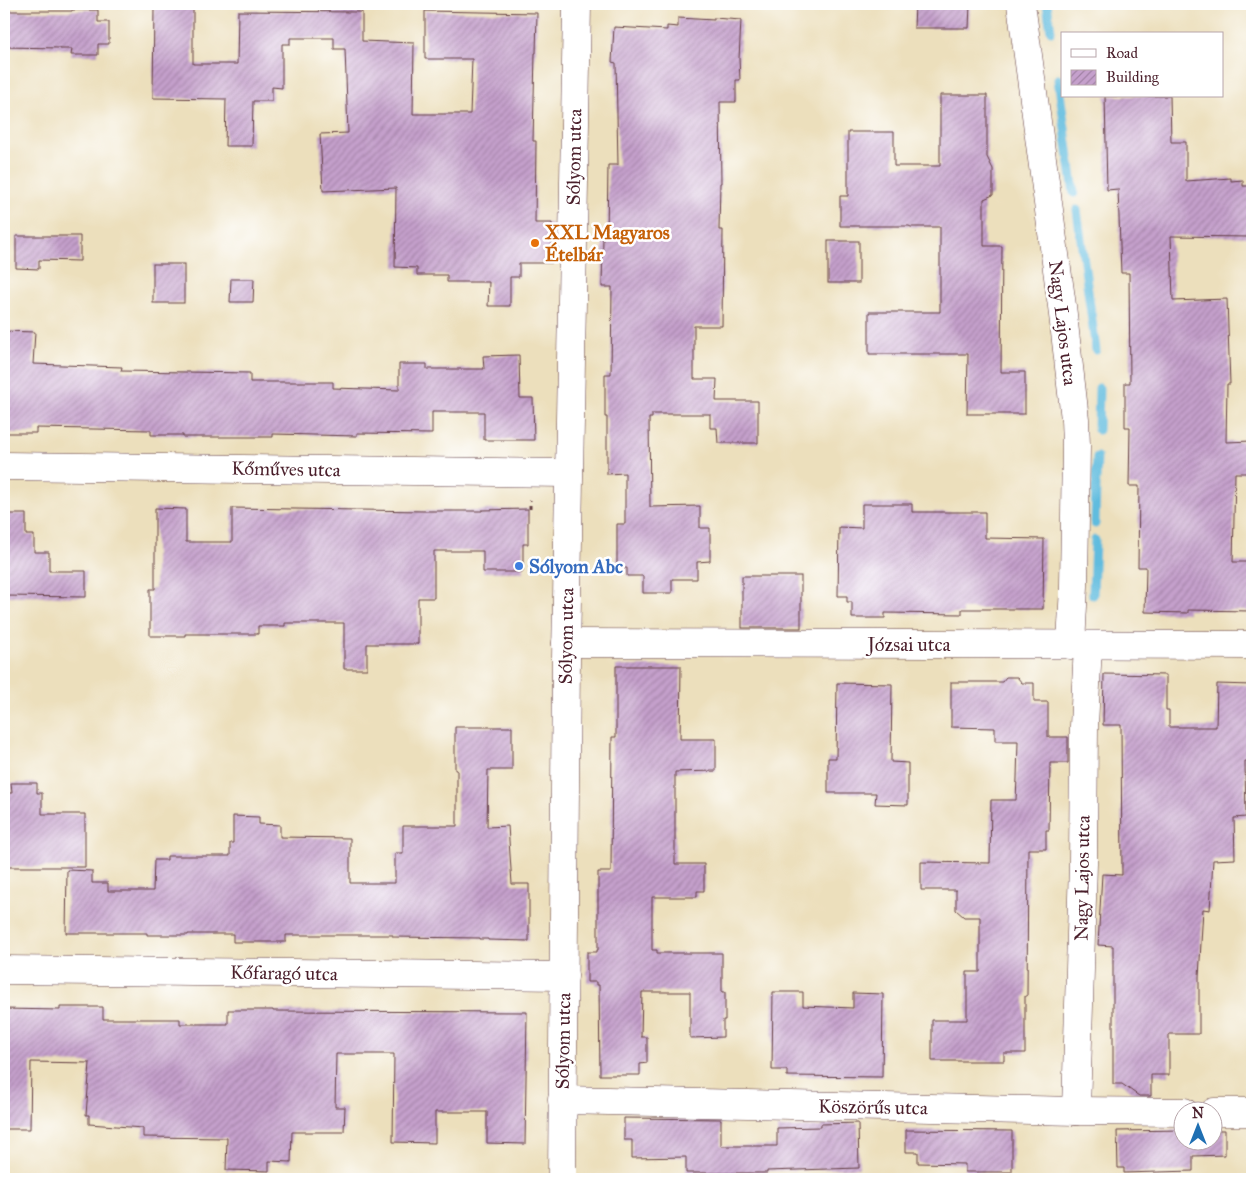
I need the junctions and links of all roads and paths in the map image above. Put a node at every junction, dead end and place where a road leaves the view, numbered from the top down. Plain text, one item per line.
1 (576, 4) edge
2 (1021, 4) edge
3 (4, 466) edge
4 (568, 473) junction
5 (566, 643) junction
6 (1079, 645) junction
7 (1252, 645) edge
8 (4, 970) edge
9 (564, 976) junction
10 (562, 1100) junction
11 (1076, 1111) junction
12 (1174, 1112) edge
13 (1224, 1112) edge
14 (1252, 1112) edge
15 (562, 1179) edge

1 - 4 street, Sólyom utca
2 - 6 street, Nagy Lajos utca
3 - 4 street, Kőműves utca
4 - 5 street, Sólyom utca
5 - 6 street, Józsai utca
5 - 9 street, Sólyom utca
6 - 7 street, Józsai utca
6 - 11 street, Nagy Lajos utca
8 - 9 street, Kőfaragó utca
9 - 10 street, Sólyom utca
10 - 11 street, Köszörűs utca
10 - 15 street, Sólyom utca
11 - 12 street, Köszörűs utca
13 - 14 street

